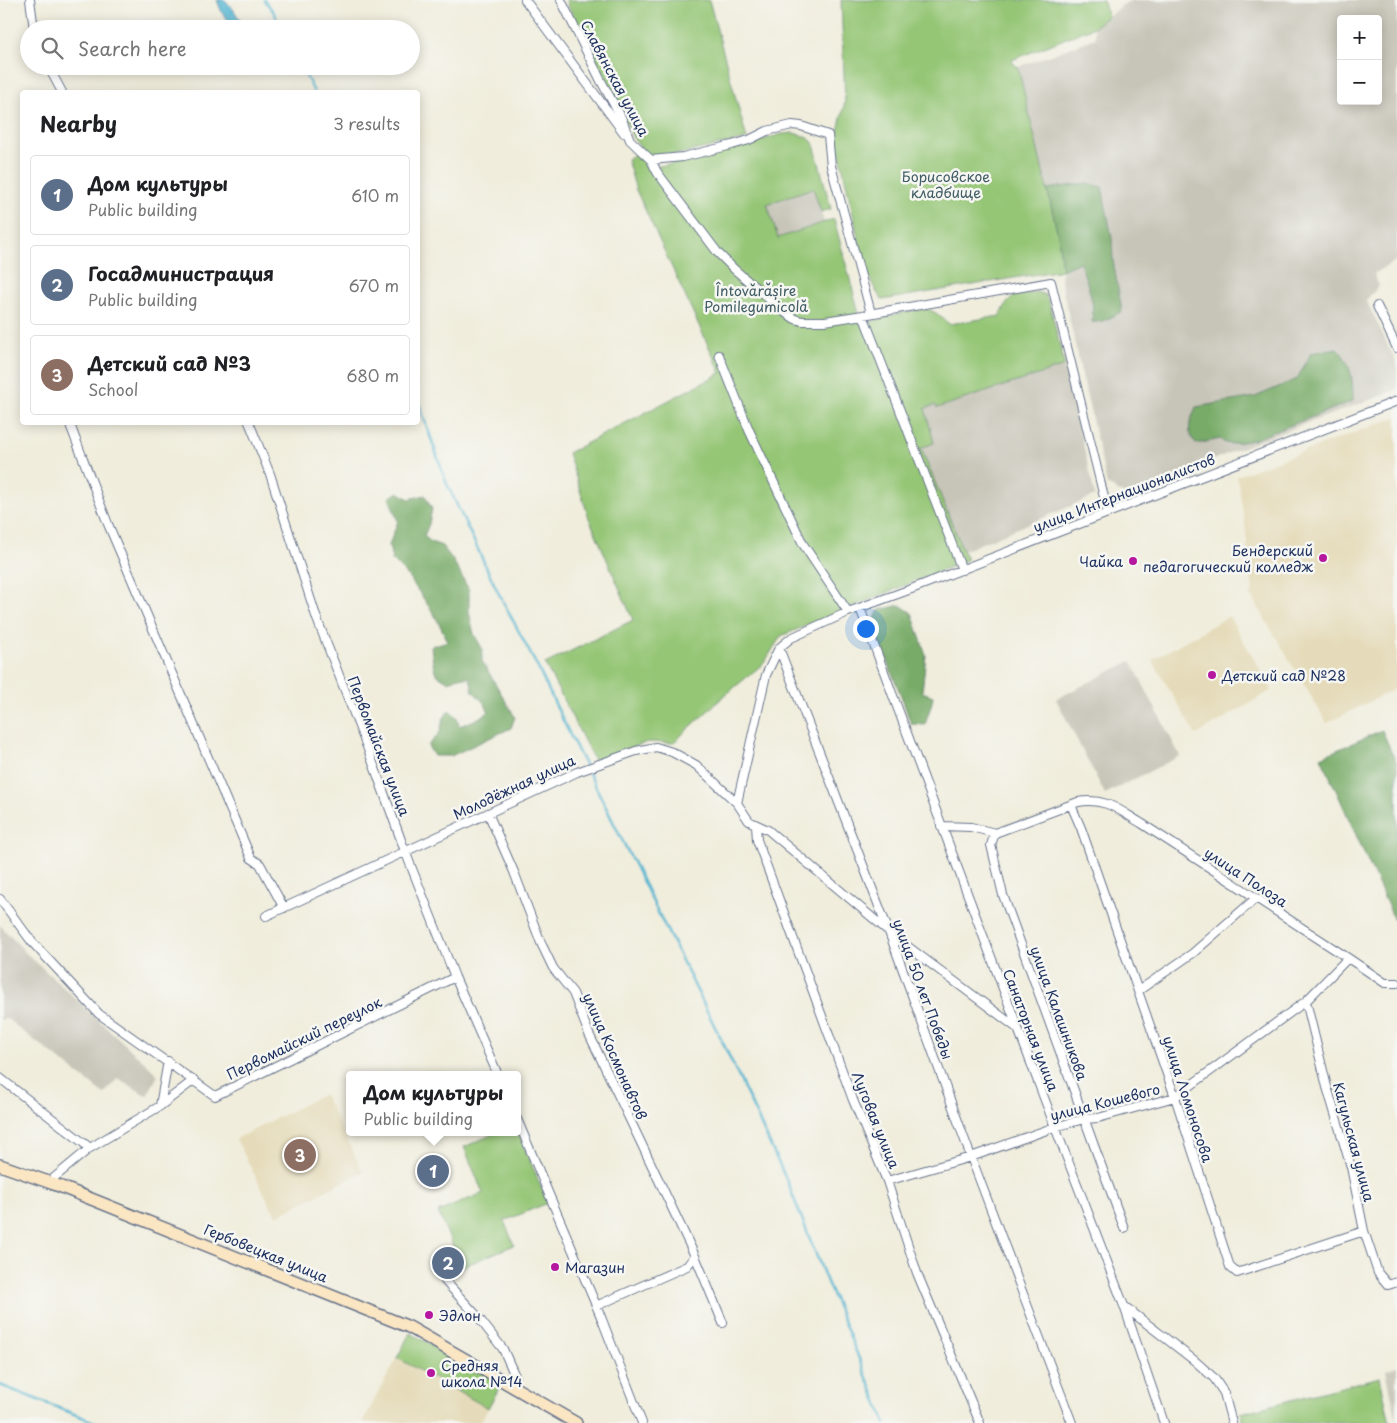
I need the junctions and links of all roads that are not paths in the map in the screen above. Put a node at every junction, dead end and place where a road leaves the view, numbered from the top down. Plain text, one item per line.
1 (30, 0) edge
2 (525, 0) edge
3 (561, 0) edge
4 (33, 20) edge
5 (53, 75) edge
6 (61, 90) edge
7 (630, 140) junction
8 (651, 160) junction
9 (1377, 306) dead end
10 (867, 314) junction
11 (1397, 348) edge
12 (719, 355) dead end
13 (1397, 401) edge
14 (70, 425) edge
15 (250, 425) edge
16 (1108, 513) junction
17 (962, 570) junction
18 (860, 608) junction
19 (848, 612) junction
20 (779, 648) junction
21 (737, 802) junction
22 (1074, 804) junction
23 (488, 813) junction
24 (756, 825) junction
25 (941, 826) junction
26 (996, 833) junction
27 (405, 852) junction
28 (1256, 898) junction
29 (0, 899) edge
30 (284, 908) junction
31 (266, 916) dead end
32 (889, 932) junction
33 (1348, 958) junction
34 (455, 977) junction
35 (1397, 983) edge
36 (1138, 991) junction
37 (1306, 1000) junction
38 (1017, 1028) junction
39 (168, 1062) junction
40 (496, 1071) edge
41 (0, 1078) edge
42 (194, 1080) junction
43 (1175, 1097) junction
44 (160, 1106) junction
45 (1084, 1119) junction
46 (1055, 1127) junction
47 (521, 1128) edge
48 (90, 1148) junction
49 (971, 1157) junction
50 (0, 1165) edge
51 (887, 1181) junction
52 (49, 1182) junction
53 (1124, 1228) dead end
54 (1364, 1231) junction
55 (695, 1256) junction
56 (445, 1281) dead end
57 (1397, 1282) edge
58 (596, 1306) junction
59 (1124, 1306) junction
60 (722, 1323) dead end
61 (512, 1386) junction
62 (576, 1423) edge
63 (642, 1423) edge
64 (980, 1423) edge
65 (1072, 1423) edge
66 (1164, 1423) edge
67 (1232, 1423) edge

1 - 4 street
2 - 7 street
3 - 7 street, Славянская улица
5 - 6 street
7 - 8 street, Славянская улица
8 - 10 street, Славянская улица
8 - 10 street
9 - 11 street
10 - 16 street, Славянская улица
10 - 17 street
12 - 19 street
13 - 16 street, улица Интернационалистов
14 - 30 street
15 - 27 street, Первомайская улица
16 - 17 street, улица Интернационалистов
17 - 18 street, улица Интернационалистов
18 - 19 street
18 - 25 street, Санаторная улица
19 - 20 street
20 - 21 street
20 - 32 street, улица 50 лет Победы
21 - 23 street, Молодёжная улица
21 - 24 street, Молодёжная улица
22 - 26 street
22 - 28 street, улица Полоза
22 - 36 street, улица Ломоносова
23 - 27 street, Молодёжная улица
23 - 55 street, улица Космонавтов
24 - 32 street
24 - 51 street, Луговая улица
25 - 26 street
25 - 38 street, Санаторная улица
26 - 45 street, улица Калашникова
27 - 30 street, Молодёжная улица
27 - 34 street, Первомайская улица
28 - 33 street, улица Полоза
28 - 36 street
29 - 39 street, Первомайский переулок
30 - 31 street, Молодёжная улица
32 - 38 street
32 - 49 street, улица 50 лет Победы
33 - 35 street, улица Полоза
33 - 37 street, улица Кошевого
34 - 40 street, Первомайская улица
34 - 42 street, Первомайский переулок
36 - 43 street, улица Ломоносова
37 - 43 street, улица Кошевого
37 - 54 street, Кагульская улица
38 - 46 street, Санаторная улица
39 - 42 street, Первомайский переулок
39 - 44 street
41 - 48 street
42 - 44 street
43 - 45 street, улица Кошевого
43 - 54 street, улица Ломоносова
44 - 48 street
45 - 46 street, улица Кошевого
45 - 53 street, улица Калашникова
46 - 49 street, улица Кошевого
46 - 59 street, Санаторная улица
47 - 58 street
48 - 52 street
49 - 51 street, улица Кошевого
49 - 65 street, улица 50 лет Победы
50 - 52 street, Гербовецкая улица
51 - 64 street, Луговая улица
52 - 61 street, Гербовецкая улица
54 - 57 street, Кагульская улица
55 - 58 street
55 - 60 street, улица Космонавтов
56 - 61 street
58 - 63 street
59 - 66 street, Санаторная улица
59 - 67 street
61 - 62 street, Гербовецкая улица

